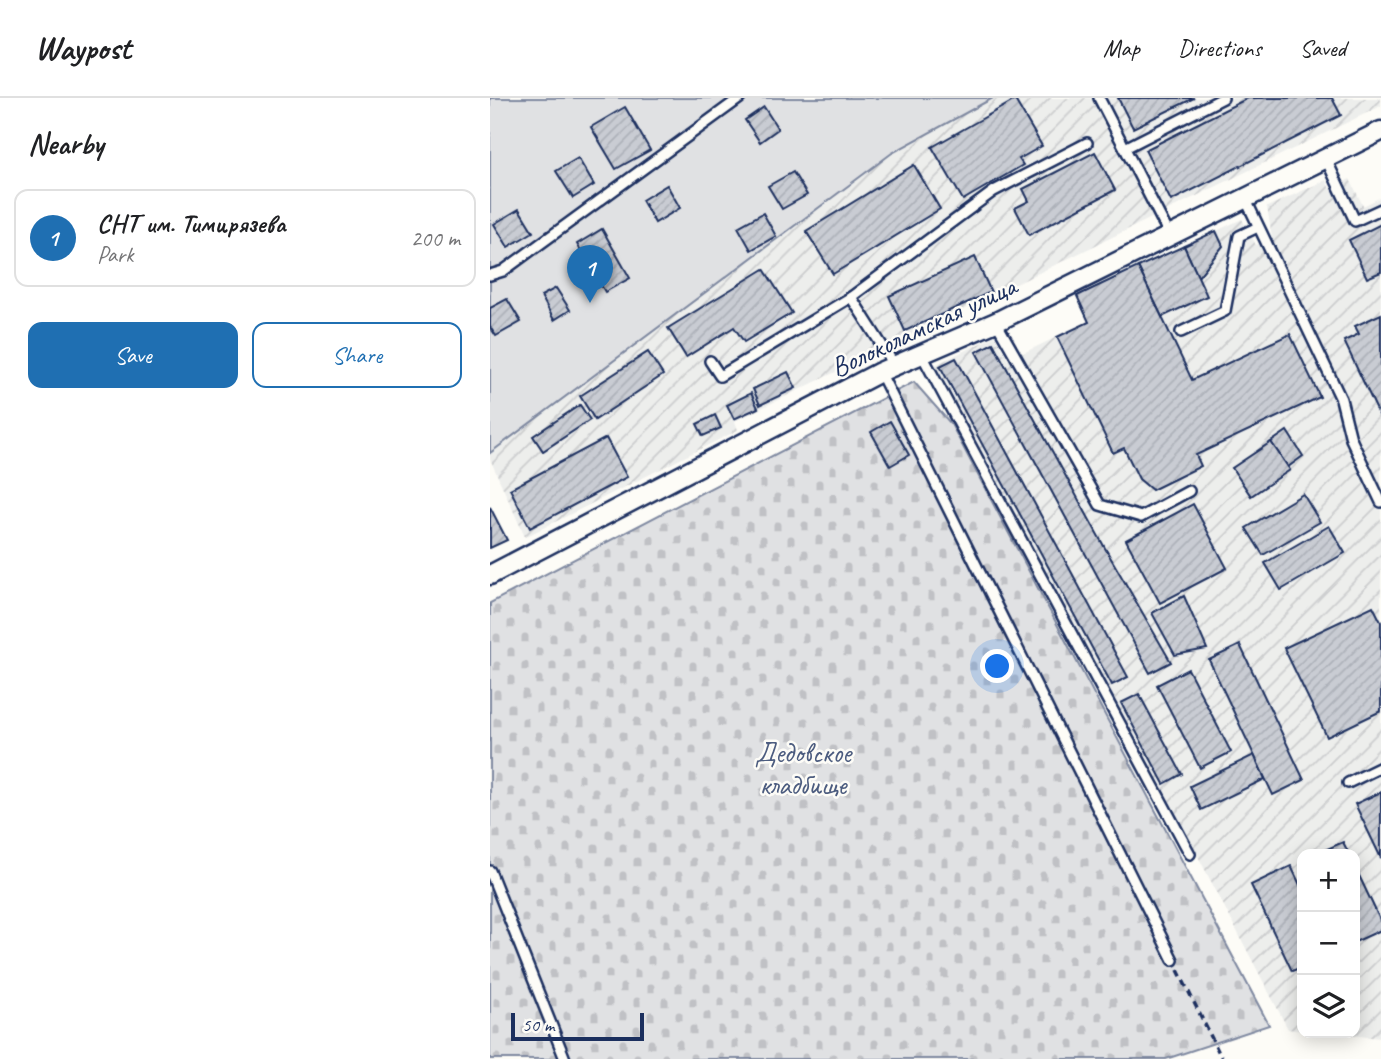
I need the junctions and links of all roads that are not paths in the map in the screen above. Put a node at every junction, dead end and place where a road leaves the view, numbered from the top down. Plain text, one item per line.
1 (740, 98) edge
2 (1099, 98) edge
3 (1223, 98) edge
4 (1381, 131) edge
5 (1087, 143) dead end
6 (1125, 148) junction
7 (1325, 159) junction
8 (1245, 198) junction
9 (1381, 209) edge
10 (1258, 227) junction
11 (1170, 236) junction
12 (490, 275) edge
13 (851, 297) junction
14 (996, 321) junction
15 (1181, 332) dead end
16 (922, 355) junction
17 (710, 361) dead end
18 (888, 369) junction
19 (1189, 491) dead end
20 (1381, 502) edge
21 (490, 575) edge
22 (1381, 767) edge
23 (1348, 783) dead end
24 (1189, 855) dead end
25 (490, 871) edge
26 (1173, 960) road end
27 (565, 1059) edge

1 - 12 lane
2 - 6 lane
3 - 6 lane
4 - 7 street, Волоколамская улица
5 - 13 lane
6 - 11 lane
7 - 8 street, Волоколамская улица
7 - 9 lane
8 - 10 lane
8 - 11 street, Волоколамская улица
10 - 15 lane
10 - 20 lane
11 - 14 street, Волоколамская улица
13 - 17 lane
13 - 18 lane
14 - 16 street, Волоколамская улица
14 - 19 lane
16 - 18 street, Волоколамская улица
16 - 24 lane
18 - 21 street, Волоколамская улица
18 - 26 lane
22 - 23 lane
25 - 27 lane

